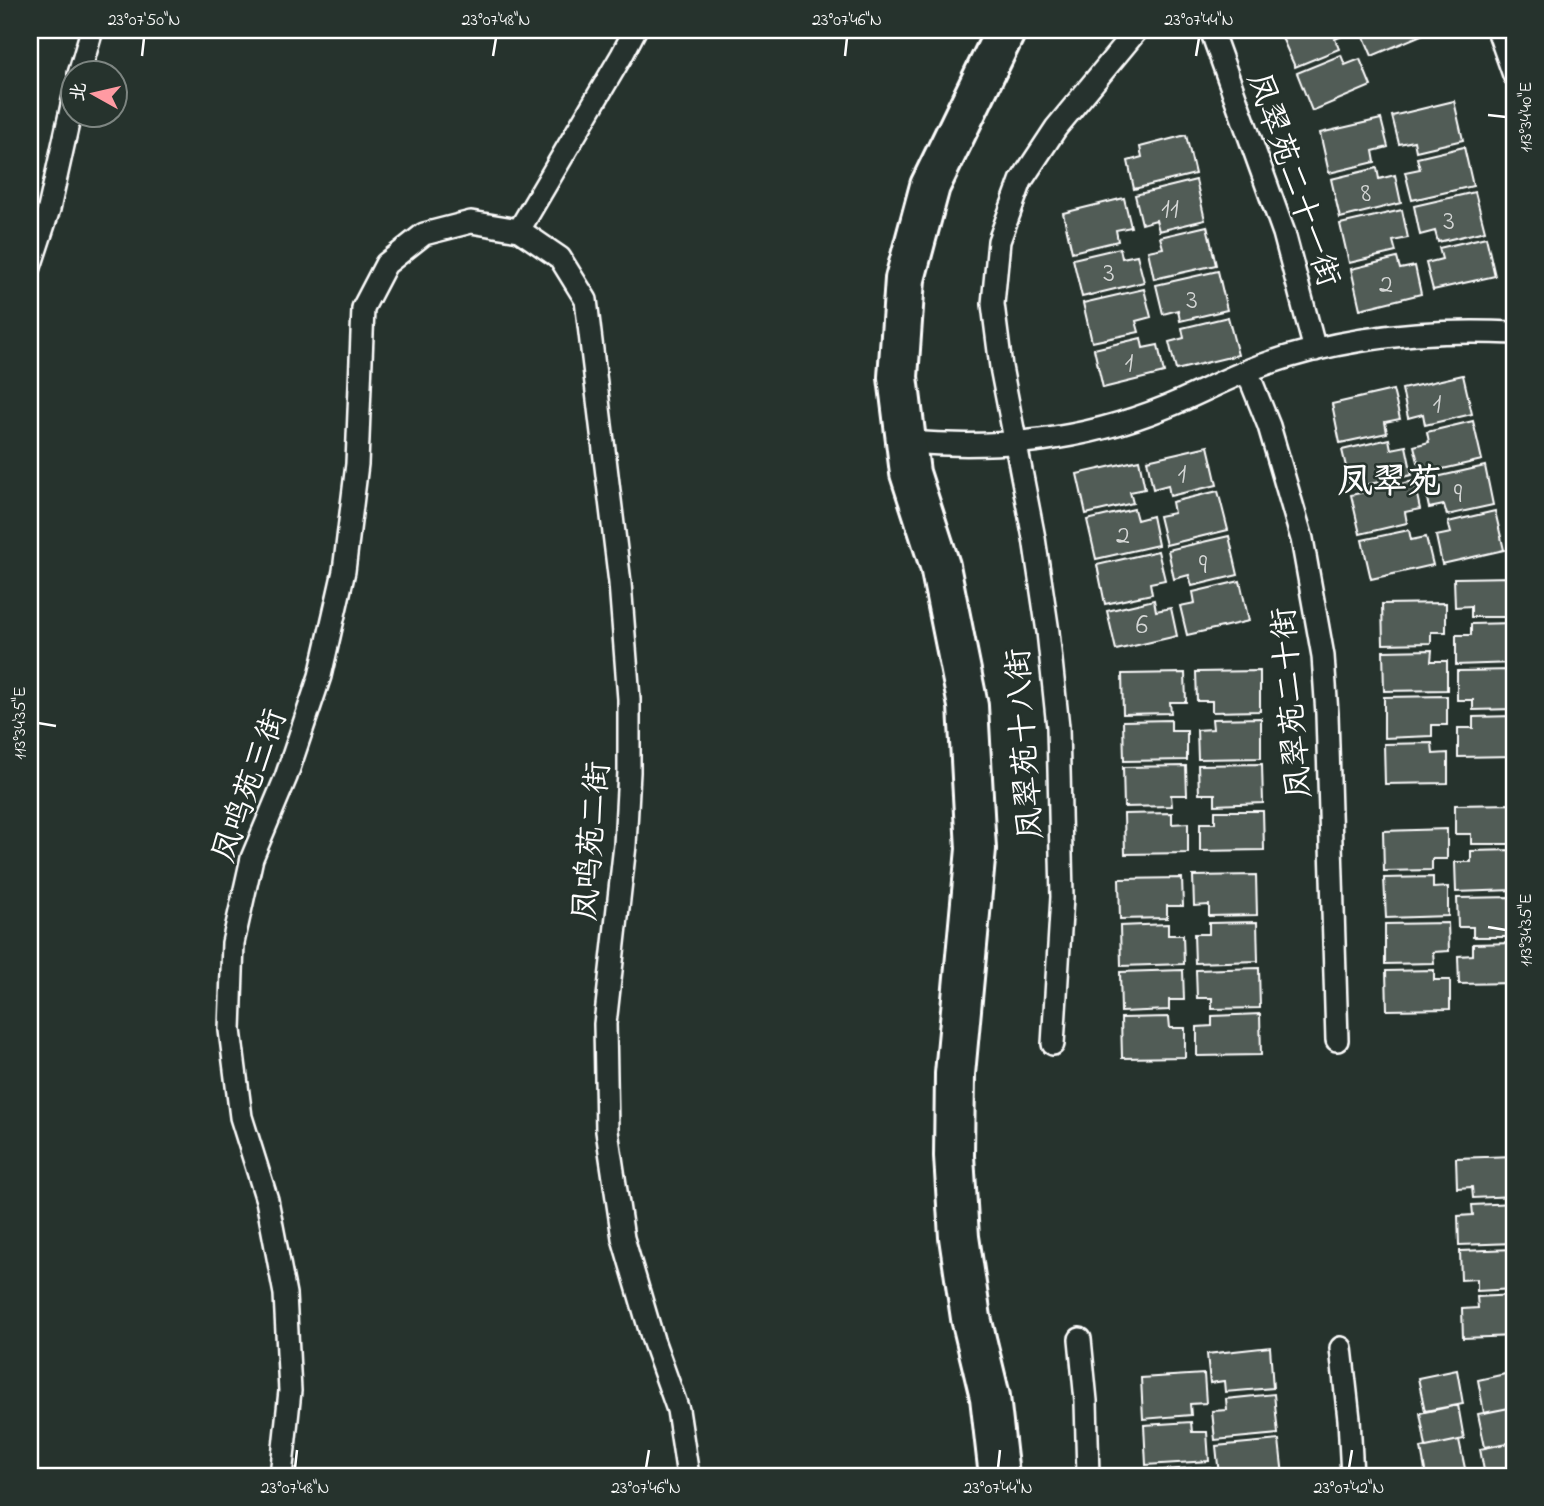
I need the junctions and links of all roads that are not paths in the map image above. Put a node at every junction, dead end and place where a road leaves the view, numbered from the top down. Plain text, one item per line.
1 (92, 30) edge
2 (635, 30) edge
3 (1006, 30) edge
4 (1138, 30) edge
5 (1211, 30) edge
6 (1498, 30) edge
7 (83, 60) edge
8 (1514, 75) edge
9 (66, 130) edge
10 (519, 230) junction
11 (30, 267) edge
12 (1514, 333) edge
13 (1315, 350) junction
14 (1247, 371) junction
15 (906, 442) junction
16 (1014, 444) junction
17 (1337, 1040) dead end
18 (1053, 1044) dead end
19 (1080, 1339) dead end
20 (1341, 1348) dead end
21 (281, 1476) edge
22 (688, 1476) edge
23 (999, 1476) edge
24 (1088, 1476) edge
25 (1352, 1476) edge

1 - 7 lane
2 - 10 lane
3 - 15 street
4 - 16 lane, 凤翠苑十八街
5 - 13 lane, 凤翠苑二十一街
6 - 8 lane
9 - 11 lane
10 - 21 lane, 凤鸣苑三街
10 - 22 lane, 凤鸣苑二街
12 - 13 lane
13 - 14 lane
14 - 16 lane
14 - 17 lane, 凤翠苑二十街
15 - 16 lane
15 - 23 street
16 - 18 lane, 凤翠苑十八街
19 - 24 lane
20 - 25 lane

